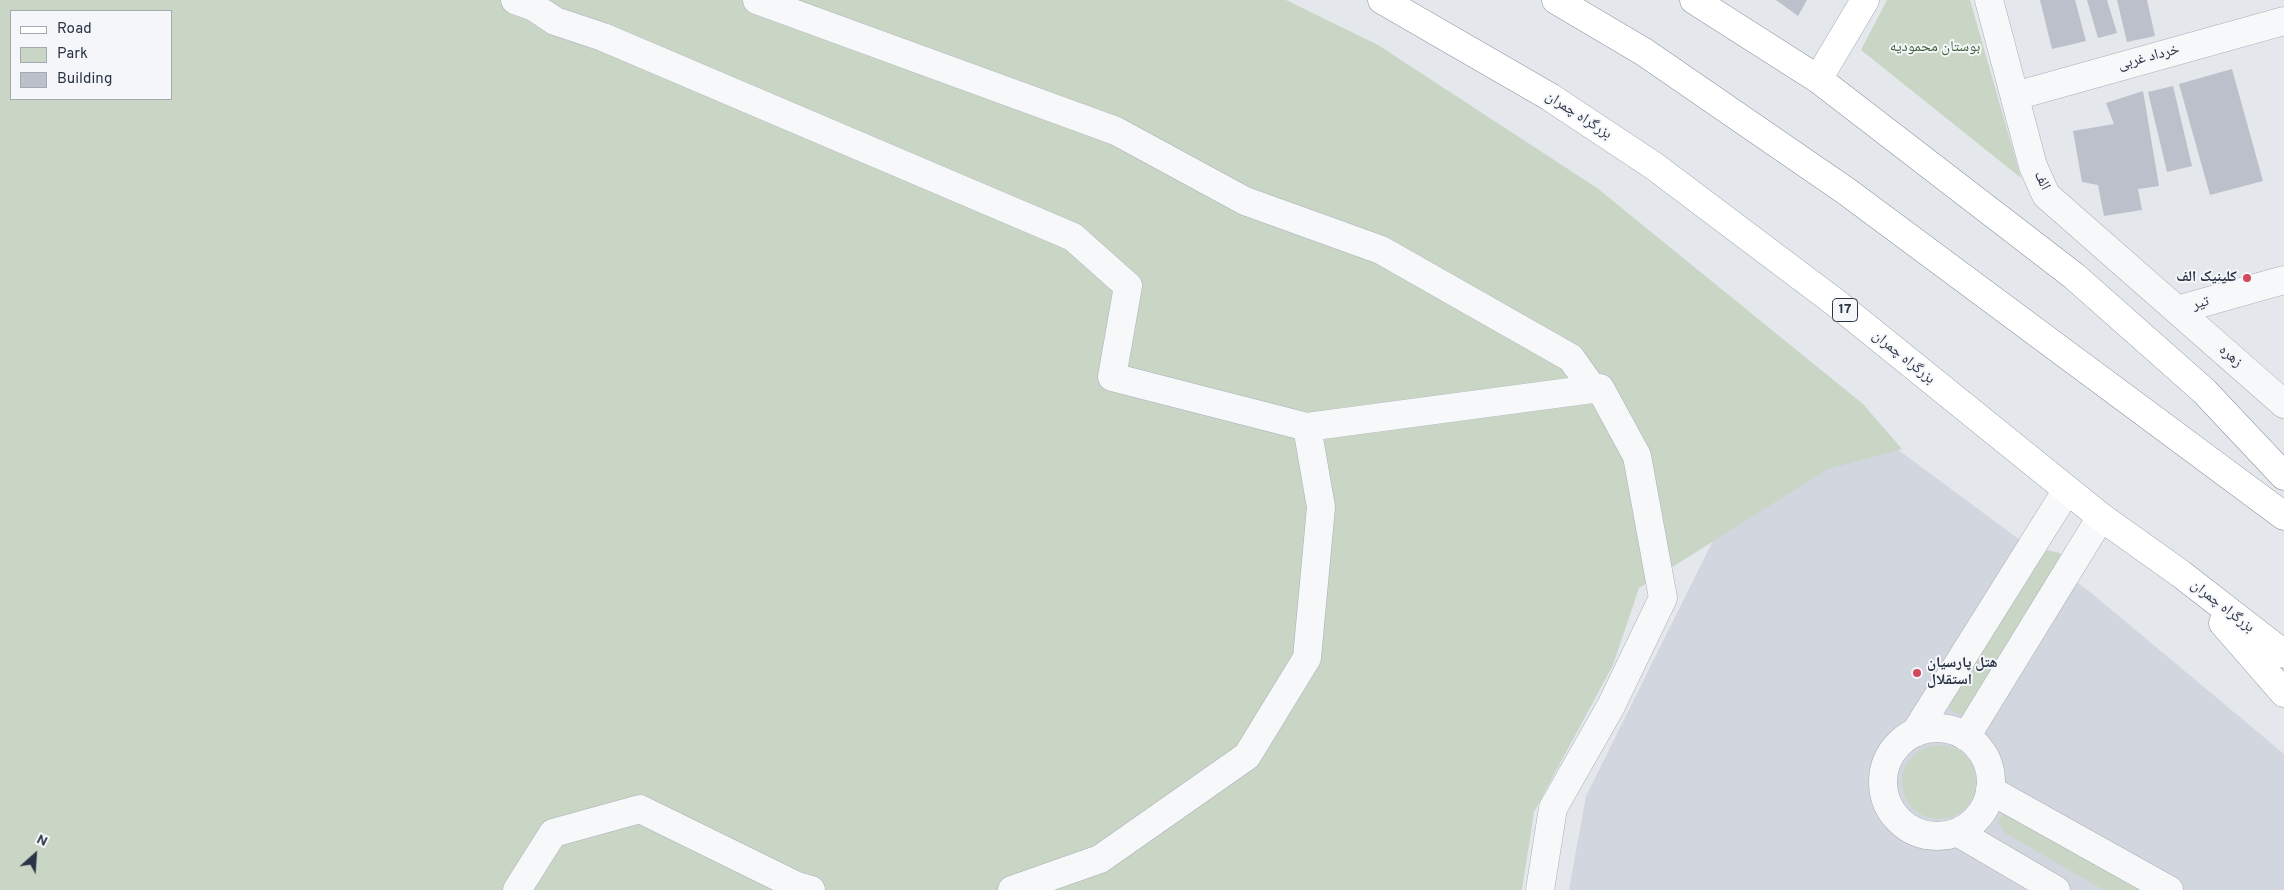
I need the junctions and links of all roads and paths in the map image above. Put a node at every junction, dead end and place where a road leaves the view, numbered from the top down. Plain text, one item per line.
1 (515, 0) edge
2 (757, 0) edge
3 (1382, 0) edge
4 (1556, 0) edge
5 (1694, 0) edge
6 (1865, 0) edge
7 (1989, 0) edge
8 (2284, 21) edge
9 (1818, 80) junction
10 (2015, 96) junction
11 (2284, 280) edge
12 (2177, 310) junction
13 (1593, 389) junction
14 (2284, 404) edge
15 (1307, 427) junction
16 (2284, 476) edge
17 (2067, 490) junction
18 (2284, 516) edge
19 (2102, 517) junction
20 (2181, 574) junction
21 (2284, 654) edge
22 (2284, 692) edge
23 (1915, 733) junction
24 (1966, 737) junction
25 (1990, 790) junction
26 (1957, 832) junction
27 (516, 890) edge
28 (811, 890) edge
29 (1012, 890) edge
30 (1540, 890) edge
31 (2056, 890) edge
32 (2169, 890) edge

1 - 15 street
2 - 13 street
3 - 17 main road, بزرگراه چمران / 17
4 - 18 main road
5 - 9 main road
6 - 9 main road
7 - 10 street, الف
8 - 10 street, خرداد غربی
9 - 16 main road
10 - 12 street, الف
11 - 12 street, تیر
12 - 14 street, زهره
13 - 15 street
13 - 30 street
15 - 29 street
17 - 19 main road, بزرگراه چمران / 17
17 - 23 street
19 - 20 main road, بزرگراه چمران / 17
19 - 24 street
20 - 21 main road, بزرگراه چمران / 17
20 - 22 main road
23 - 24 street
23 - 26 street
24 - 25 street
25 - 26 street
25 - 32 street
26 - 31 street
27 - 28 street

